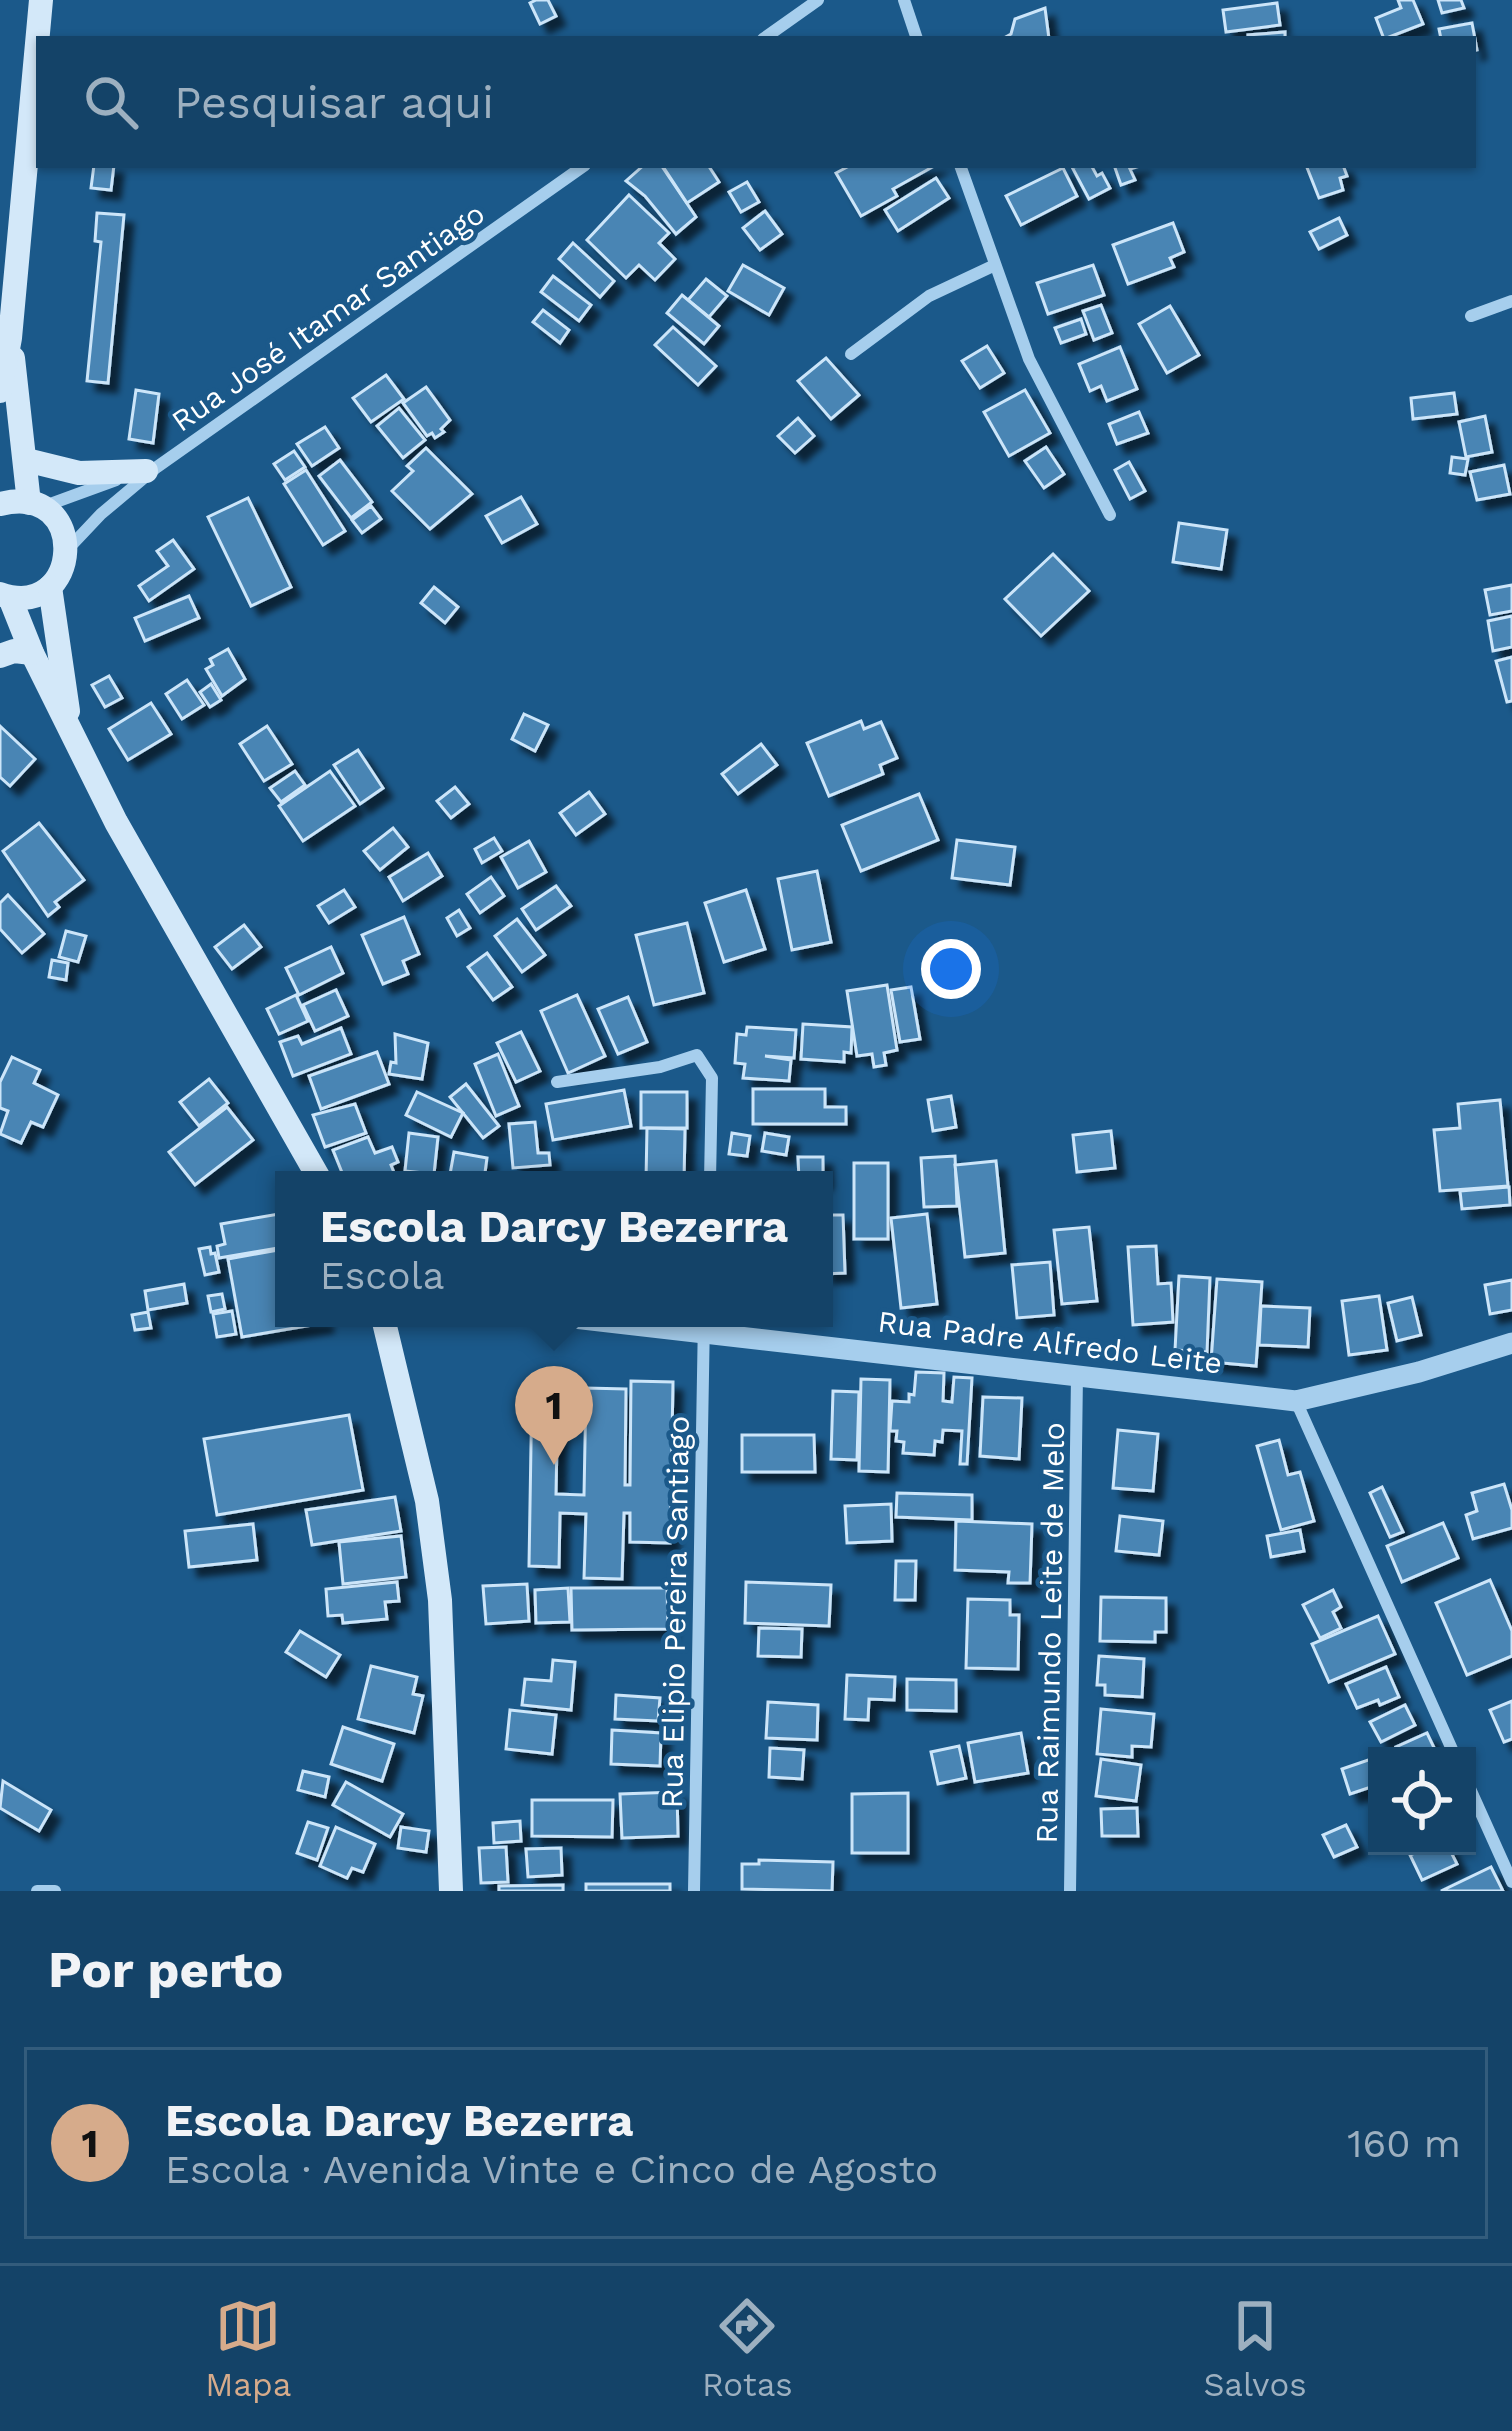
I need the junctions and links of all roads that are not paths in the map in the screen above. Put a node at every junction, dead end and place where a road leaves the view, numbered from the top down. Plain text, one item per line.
1 (41, 0) edge
2 (818, 0) edge
3 (904, 0) edge
4 (38, 36) edge
5 (767, 36) edge
6 (916, 36) edge
7 (36, 55) edge
8 (581, 168) edge
9 (961, 168) edge
10 (995, 265) junction
11 (1512, 301) edge
12 (1471, 316) dead end
13 (10, 338) junction
14 (851, 354) dead end
15 (0, 391) edge
16 (26, 460) junction
17 (152, 469) junction
18 (0, 504) edge
19 (36, 505) junction
20 (1110, 515) dead end
21 (67, 550) junction
22 (50, 587) junction
23 (4, 599) edge
24 (32, 653) junction
25 (0, 656) edge
26 (72, 737) junction
27 (557, 1082) dead end
28 (315, 1171) edge
29 (710, 1171) edge
30 (384, 1327) edge
31 (704, 1327) edge
32 (712, 1327) edge
33 (1512, 1343) edge
34 (1077, 1375) junction
35 (1296, 1401) junction
36 (1451, 1747) edge
37 (1476, 1802) edge
38 (1512, 1882) edge
39 (37, 1891) edge
40 (56, 1891) edge
41 (452, 1891) edge
42 (694, 1891) edge
43 (1070, 1891) edge

1 - 4 main road
2 - 5 street
3 - 6 street
7 - 13 main road
8 - 17 street, Rua José Itamar Santiago
9 - 10 street
10 - 14 street
10 - 20 street
11 - 12 street
13 - 15 main road
13 - 16 main road
16 - 17 main road
16 - 19 main road
17 - 19 street, Rua José Itamar Santiago
17 - 21 street, Rua José Itamar Santiago
18 - 19 main road
19 - 21 main road
21 - 22 main road
22 - 23 main road
22 - 26 main road
23 - 24 main road
24 - 25 main road
24 - 26 main road
26 - 28 main road
27 - 29 street
30 - 41 main road
31 - 42 street, Rua Elipio Pereira Santiago
32 - 34 street, Rua Padre Alfredo Leite
33 - 35 street, Rua Padre Alfredo Leite
34 - 35 street, Rua Padre Alfredo Leite
34 - 43 street, Rua Raimundo Leite de Melo
35 - 36 street
37 - 38 street
39 - 40 street

